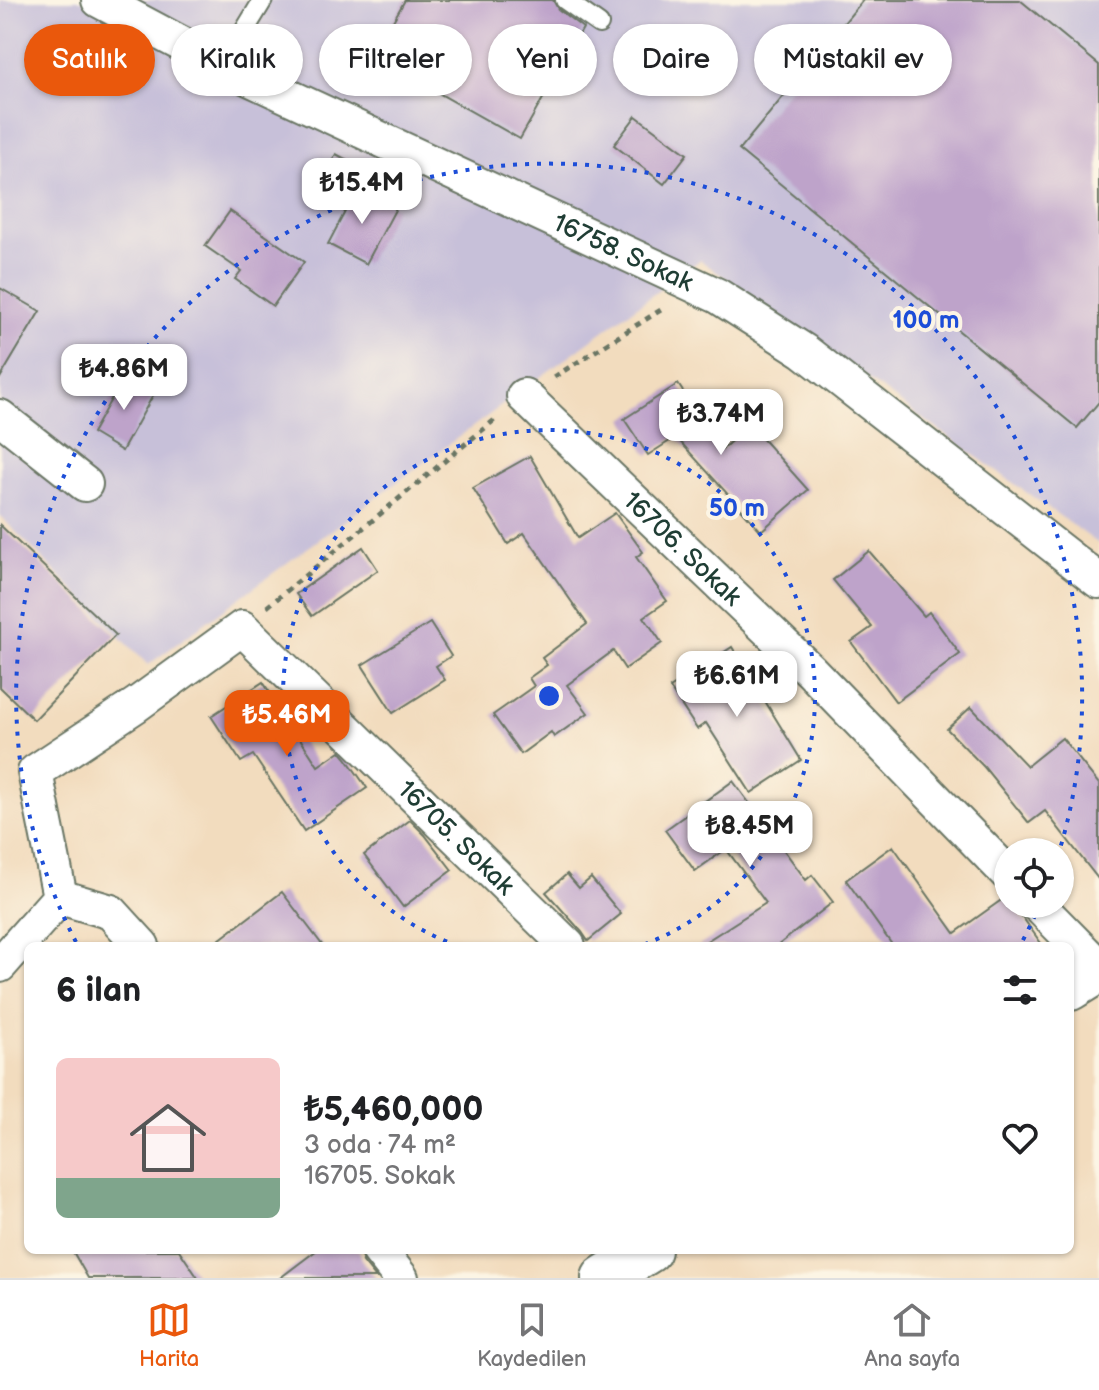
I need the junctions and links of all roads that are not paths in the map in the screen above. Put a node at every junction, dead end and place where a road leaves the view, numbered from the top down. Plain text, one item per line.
1 (99, 0) edge
2 (263, 0) edge
3 (565, 0) edge
4 (248, 24) edge
5 (599, 24) dead end
6 (171, 38) edge
7 (287, 96) edge
8 (524, 396) road end
9 (0, 417) edge
10 (85, 484) dead end
11 (1099, 581) edge
12 (994, 860) edge
13 (60, 897) junction
14 (1050, 918) edge
15 (138, 942) edge
16 (564, 942) edge
17 (1073, 942) edge
18 (1074, 943) edge
19 (0, 965) edge
20 (1099, 969) edge
21 (1074, 985) edge
22 (382, 1254) edge
23 (643, 1254) edge
24 (401, 1278) edge
25 (604, 1278) edge

1 - 6 street, 16758. Sokak
2 - 4 lane
3 - 5 lane
7 - 11 street, 16758. Sokak
8 - 12 street, 16706. Sokak
9 - 10 street
13 - 15 street
13 - 16 street, 16705. Sokak
13 - 19 street
14 - 17 street
18 - 20 street
20 - 21 main road
22 - 24 street
23 - 25 main road

